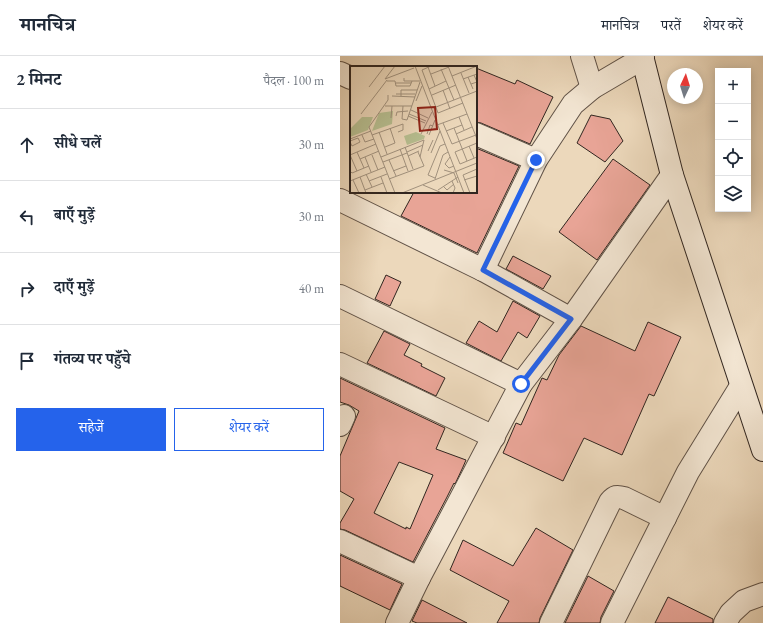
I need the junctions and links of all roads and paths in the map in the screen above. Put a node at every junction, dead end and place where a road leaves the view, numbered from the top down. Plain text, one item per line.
1 (582, 56) edge
2 (643, 57) edge
3 (340, 73) edge
4 (350, 78) edge
5 (592, 88) junction
6 (477, 134) edge
7 (536, 160) junction
8 (672, 175) junction
9 (340, 200) edge
10 (483, 270) junction
11 (340, 296) edge
12 (571, 319) junction
13 (340, 364) edge
14 (521, 384) junction
15 (741, 386) junction
16 (494, 437) junction
17 (763, 450) edge
18 (665, 518) junction
19 (340, 541) edge
20 (419, 578) junction
21 (763, 594) edge
22 (397, 623) edge
23 (551, 623) edge
24 (612, 623) edge
25 (726, 623) edge

1 - 5 street
2 - 5 street
2 - 8 street
3 - 4 street
5 - 7 street
6 - 7 street
7 - 10 street
8 - 12 street
8 - 15 street
9 - 10 street
10 - 12 street
11 - 14 street
12 - 14 street
13 - 16 street
14 - 16 street
15 - 17 street
15 - 18 street
16 - 20 street
18 - 23 street
18 - 24 street
19 - 20 street
20 - 22 street
21 - 25 street

